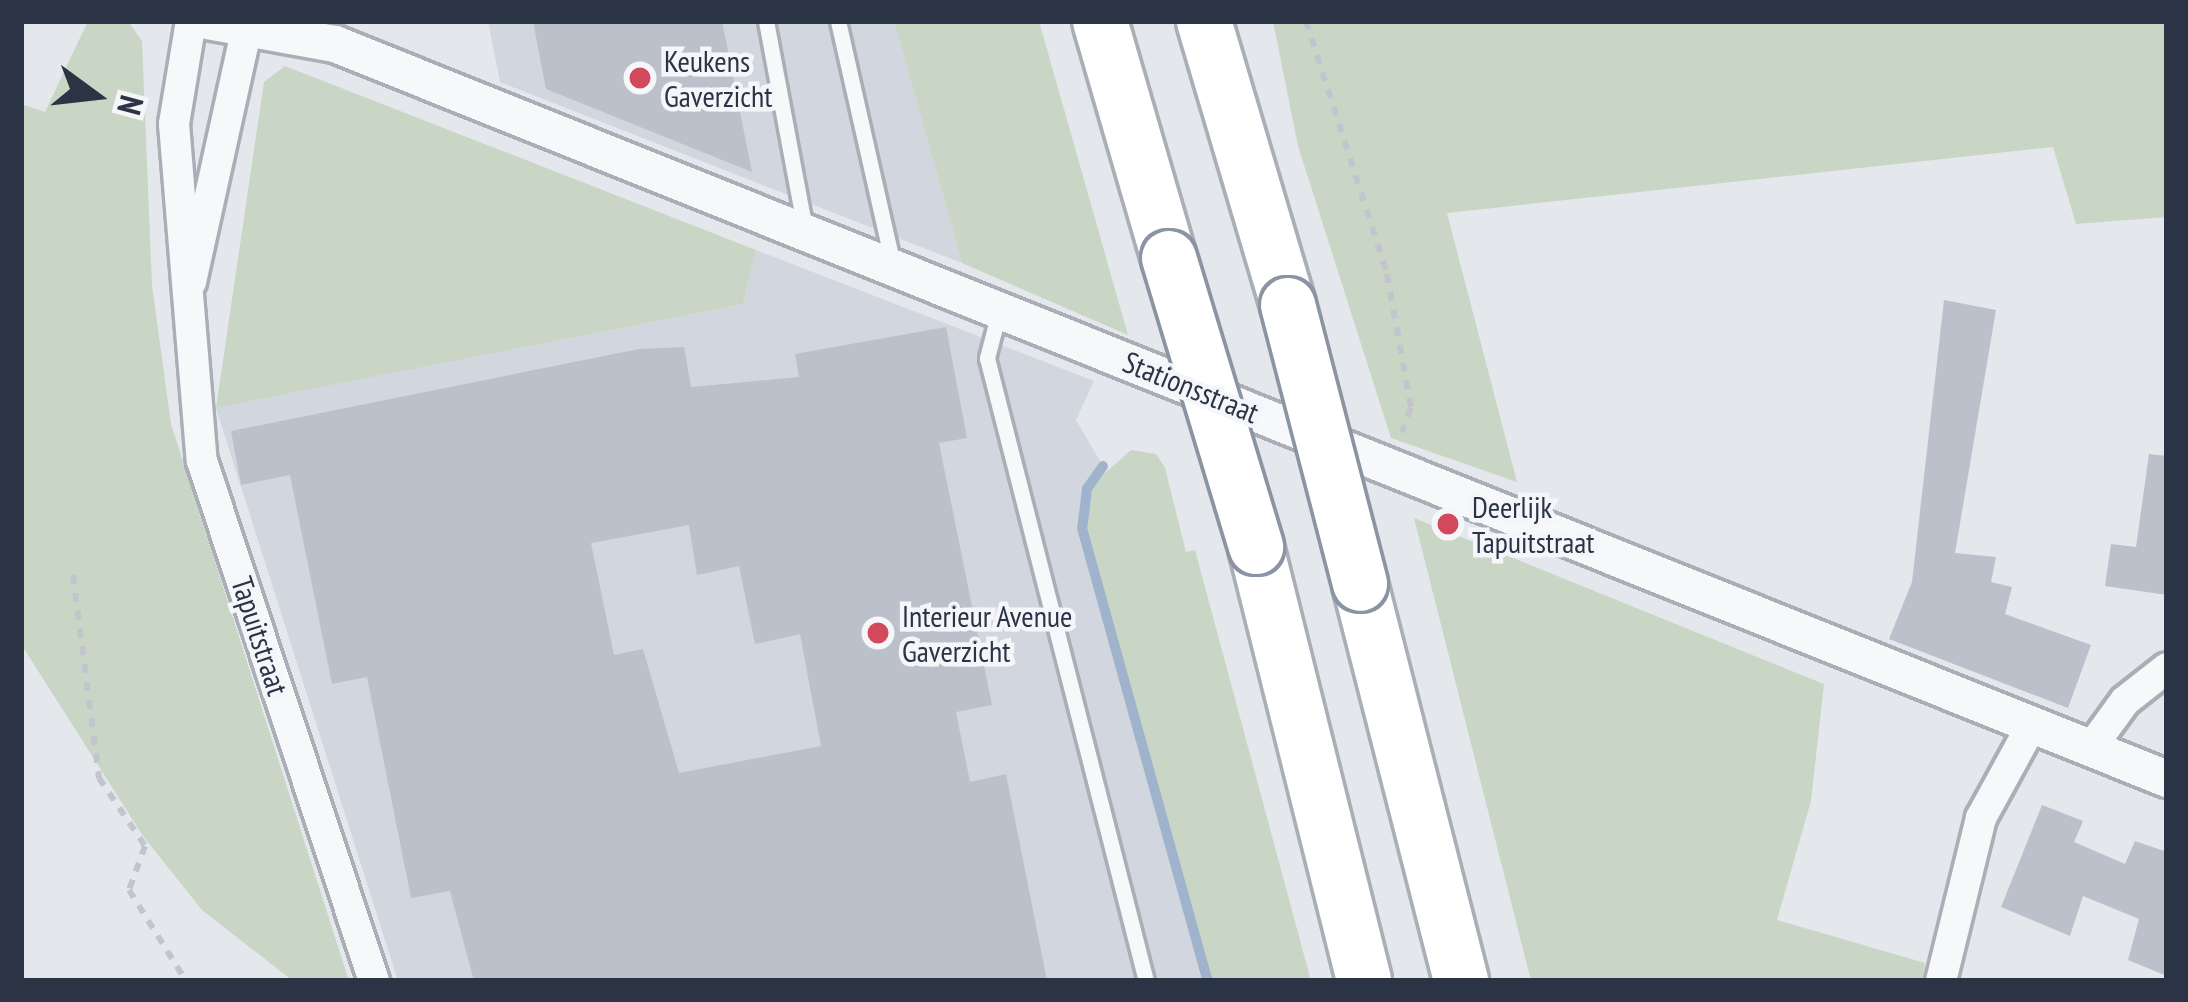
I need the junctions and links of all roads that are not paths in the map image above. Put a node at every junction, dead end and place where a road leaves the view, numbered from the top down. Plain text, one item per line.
1 (190, 21) edge
2 (207, 21) edge
3 (766, 21) edge
4 (838, 21) edge
5 (1100, 21) edge
6 (1204, 21) edge
7 (245, 32) junction
8 (806, 233) junction
9 (893, 268) junction
10 (191, 282) junction
11 (1000, 309) junction
12 (2167, 668) edge
13 (2032, 725) junction
14 (2090, 748) junction
15 (2167, 779) edge
16 (374, 981) edge
17 (1146, 981) edge
18 (1364, 981) edge
19 (1461, 981) edge
20 (1941, 981) edge

1 - 10 street, Tapuitstraat
2 - 7 street, Stationsstraat
3 - 8 lane
4 - 9 lane
5 - 18 highway, bridge
6 - 19 highway, bridge
7 - 8 street, Stationsstraat
7 - 10 street, Tapuitstraat
8 - 9 street, Stationsstraat
9 - 11 street, Stationsstraat
10 - 16 street, Tapuitstraat
11 - 13 street, Stationsstraat
11 - 17 lane
12 - 14 street
13 - 14 street, Stationsstraat
13 - 20 street
14 - 15 street, Stationsstraat

